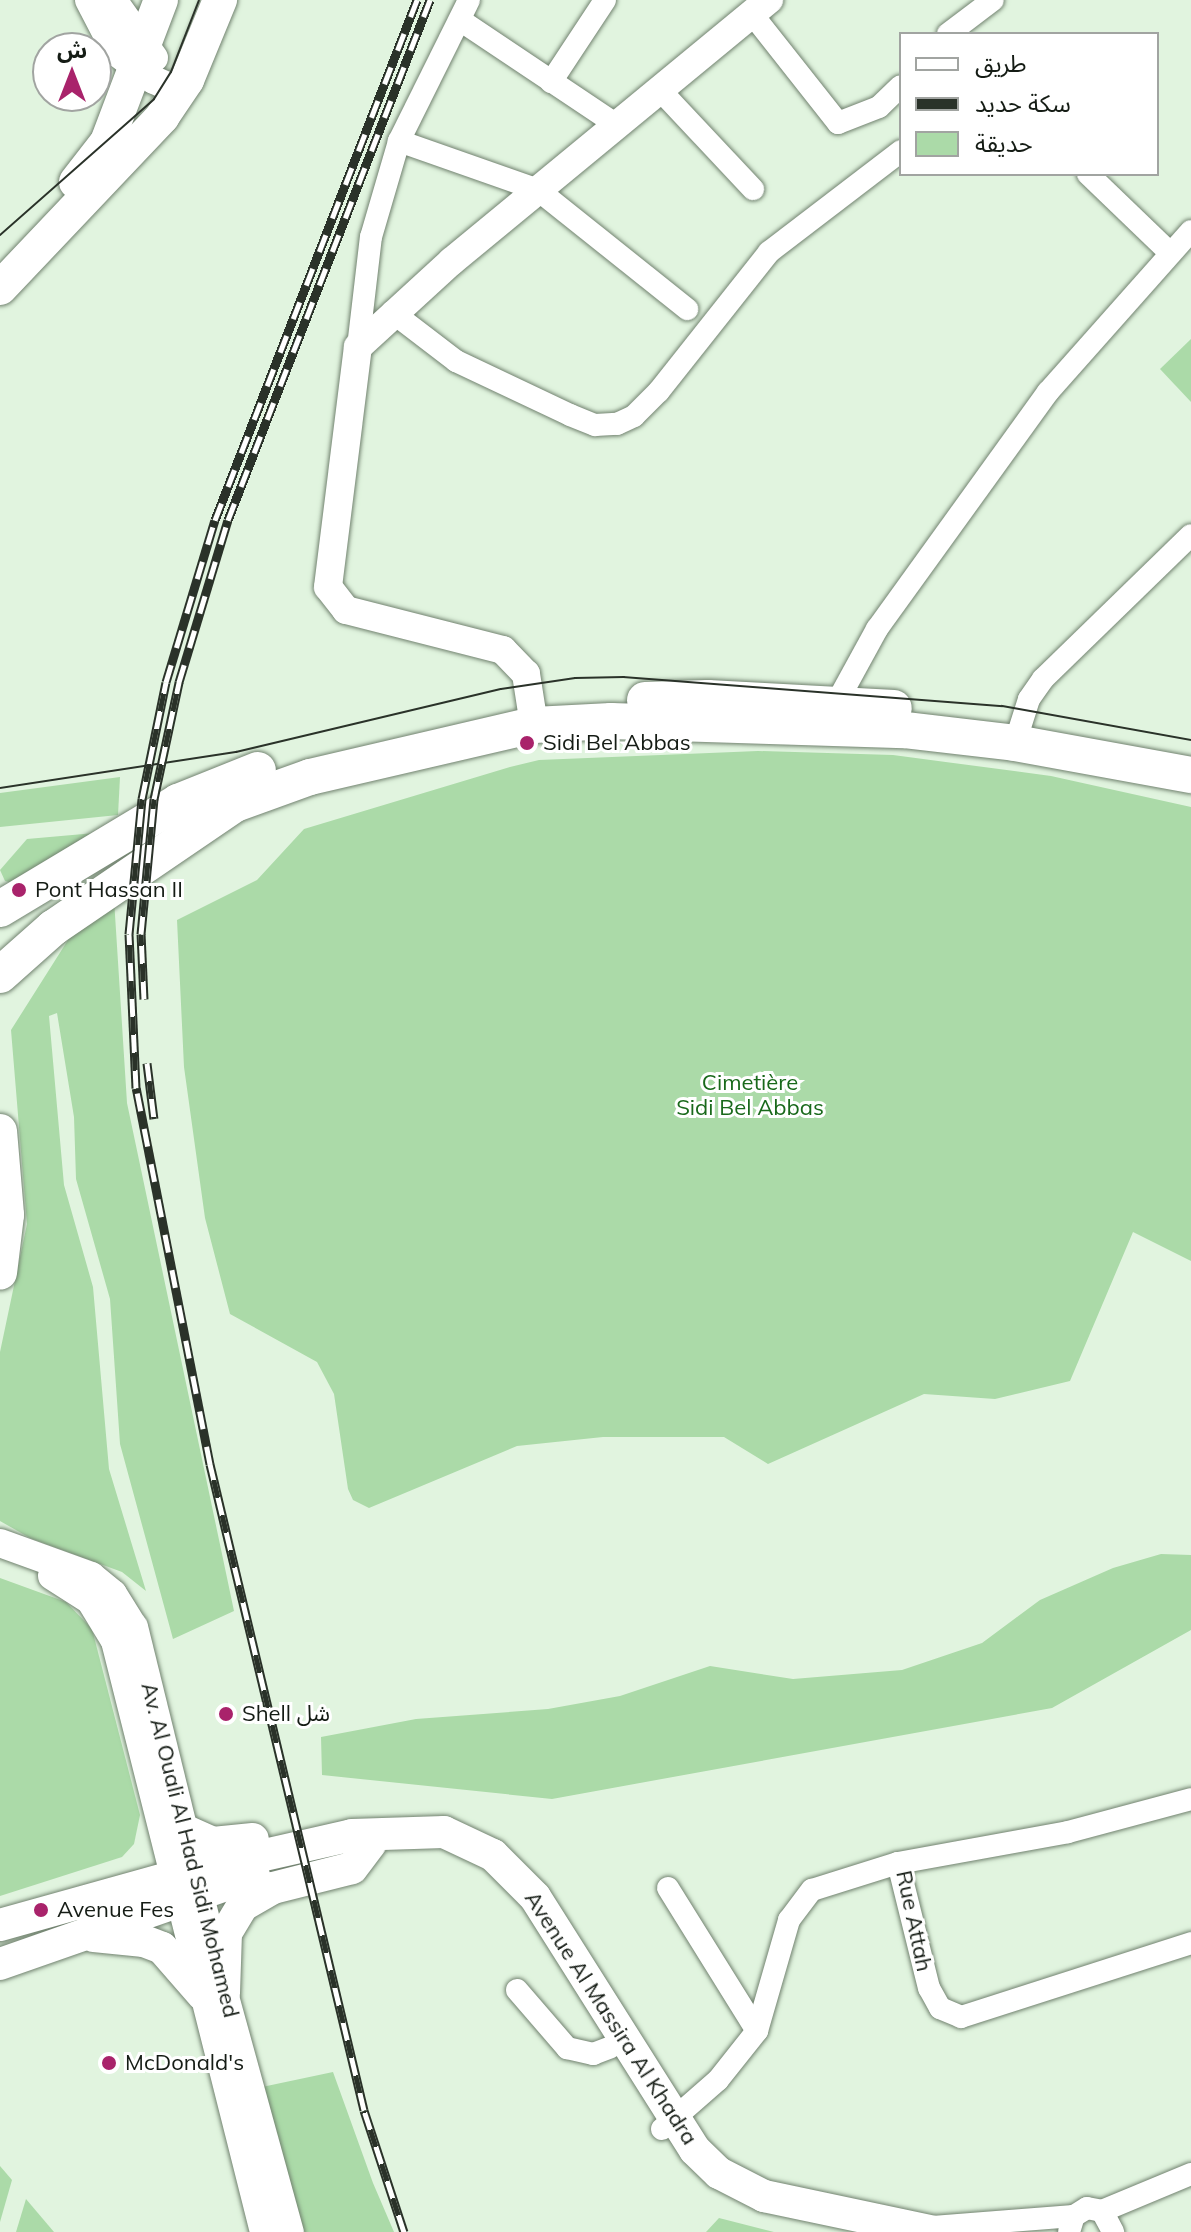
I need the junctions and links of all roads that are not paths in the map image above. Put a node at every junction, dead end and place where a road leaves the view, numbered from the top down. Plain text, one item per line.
1 (89, 0) edge
2 (113, 0) edge
3 (161, 0) edge
4 (220, 0) edge
5 (605, 0) edge
6 (993, 0) edge
7 (761, 7) edge
8 (465, 10) edge
9 (951, 32) edge
10 (128, 64) junction
11 (551, 82) junction
12 (184, 86) junction
13 (899, 88) edge
14 (660, 90) junction
15 (617, 125) junction
16 (399, 141) junction
17 (899, 153) edge
18 (1090, 176) edge
19 (753, 189) dead end
20 (538, 190) junction
21 (1191, 231) edge
22 (1170, 253) junction
23 (0, 261) edge
24 (0, 288) edge
25 (687, 309) dead end
26 (392, 312) junction
27 (358, 347) junction
28 (1191, 535) edge
29 (533, 715) junction
30 (831, 715) junction
31 (1017, 734) junction
32 (1191, 758) edge
33 (1191, 775) edge
34 (0, 909) edge
35 (0, 975) edge
36 (0, 1131) edge
37 (0, 1273) edge
38 (0, 1543) edge
39 (0, 1559) edge
40 (1191, 1799) edge
41 (184, 1830) junction
42 (382, 1837) junction
43 (898, 1863) junction
44 (187, 1886) junction
45 (668, 1888) dead end
46 (0, 1925) edge
47 (83, 1935) junction
48 (1191, 1943) edge
49 (0, 1964) edge
50 (517, 1990) dead end
51 (214, 1994) junction
52 (757, 2031) junction
53 (611, 2047) junction
54 (668, 2124) junction
55 (1191, 2174) edge
56 (1102, 2211) junction
57 (1072, 2224) edge
58 (926, 2230) edge
59 (264, 2232) edge
60 (290, 2232) edge
61 (865, 2232) edge
62 (1113, 2232) edge

1 - 10 street
2 - 10 street
3 - 10 main road
4 - 12 main road
5 - 11 street
6 - 9 street
7 - 13 street
7 - 14 street
8 - 11 street
8 - 16 street
10 - 12 street
10 - 23 main road
11 - 15 street
12 - 24 main road
14 - 15 street
14 - 19 street
15 - 20 street
16 - 20 street
16 - 27 street
17 - 26 street
18 - 22 street
20 - 25 street
20 - 26 street
21 - 22 street
22 - 30 street
26 - 27 street
27 - 29 street
28 - 31 street
29 - 30 highway
29 - 34 highway
29 - 35 highway
30 - 31 highway
31 - 32 highway
31 - 33 highway
36 - 37 main road
38 - 41 street, Av. Al Ouali Al Had Sidi Mohamed
39 - 44 street
40 - 43 street, Rue Attah
41 - 42 main road
41 - 44 street, Av. Al Ouali Al Had Sidi Mohamed
42 - 44 main road, Avenue Al Massira Al Khadra
42 - 51 main road
42 - 53 main road, Avenue Al Massira Al Khadra
42 - 54 main road, Avenue Al Massira Al Khadra
43 - 48 street, Rue Attah
43 - 52 street
44 - 46 main road
44 - 47 main road
44 - 51 street, Av. Al Ouali Al Had Sidi Mohamed
45 - 52 street
47 - 49 main road
47 - 51 main road
50 - 53 street
51 - 59 street, Av. Al Ouali Al Had Sidi Mohamed
51 - 60 street, Av. Al Ouali Al Had Sidi Mohamed
52 - 54 street
53 - 54 main road, Avenue Al Massira Al Khadra
54 - 58 main road, Avenue Al Massira Al Khadra
54 - 61 main road, Avenue Al Massira Al Khadra
55 - 56 street
56 - 57 street
56 - 62 street
57 - 58 street

